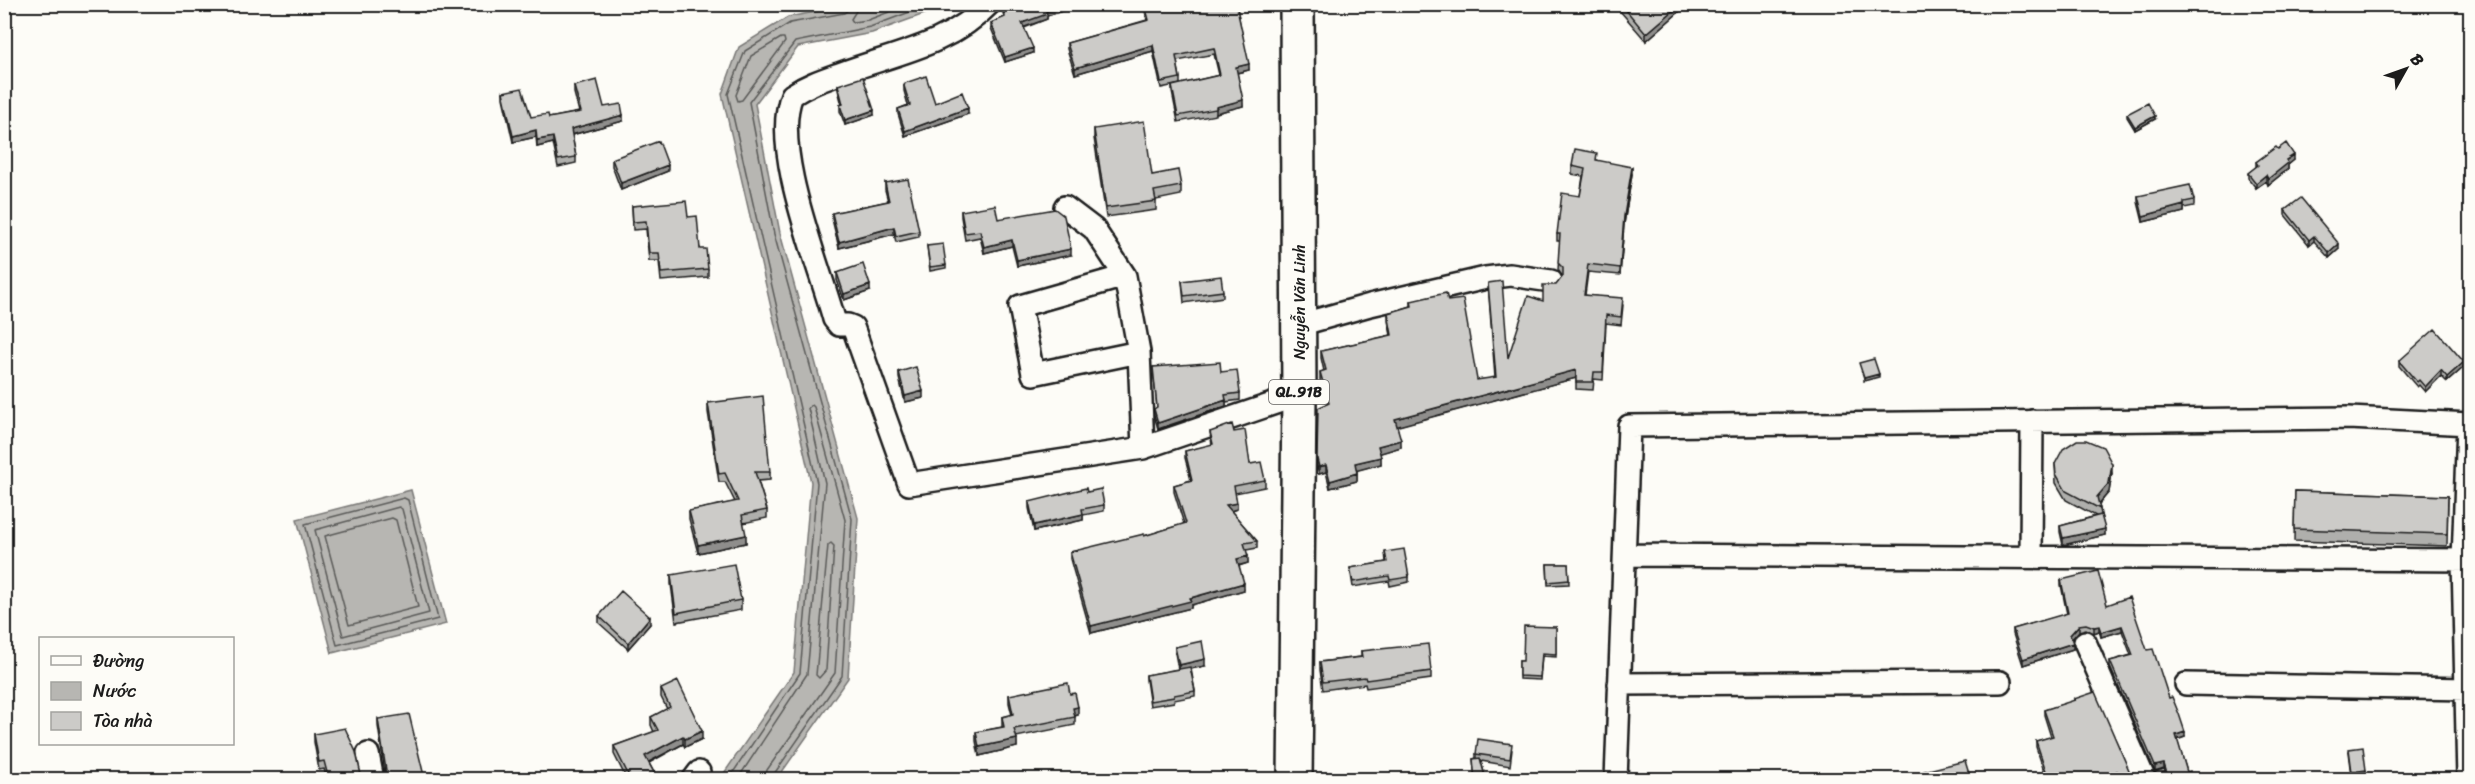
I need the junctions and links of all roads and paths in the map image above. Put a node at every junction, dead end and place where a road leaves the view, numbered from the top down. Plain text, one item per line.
1 (989, 4) edge
2 (1294, 5) edge
3 (1065, 207) dead end
4 (1125, 276) junction
5 (1551, 281) dead end
6 (1299, 325) junction
7 (1139, 351) junction
8 (1299, 395) junction
9 (2032, 421) junction
10 (2469, 424) edge
11 (1143, 448) junction
12 (1624, 555) junction
13 (2031, 557) junction
14 (2467, 560) edge
15 (2085, 642) dead end
16 (2000, 682) dead end
17 (1619, 684) junction
18 (2186, 684) dead end
19 (2469, 689) edge
20 (368, 754) dead end
21 (2143, 779) edge
22 (373, 780) edge
23 (1295, 780) edge
24 (1616, 780) edge
25 (2468, 780) edge

1 - 11 street
2 - 6 highway, Nguyễn Văn Linh / QL.91B
3 - 4 street
4 - 7 street
4 - 7 street
5 - 6 street
6 - 8 highway, Nguyễn Văn Linh / QL.91B
7 - 11 street
8 - 11 street
8 - 23 highway, Nguyễn Văn Linh / QL.91B
9 - 10 street
9 - 12 street
9 - 13 street
10 - 14 street
12 - 13 street
12 - 17 street
13 - 14 street
14 - 19 street
15 - 21 street
16 - 17 street
17 - 24 street
18 - 19 street
19 - 25 street
20 - 22 street

